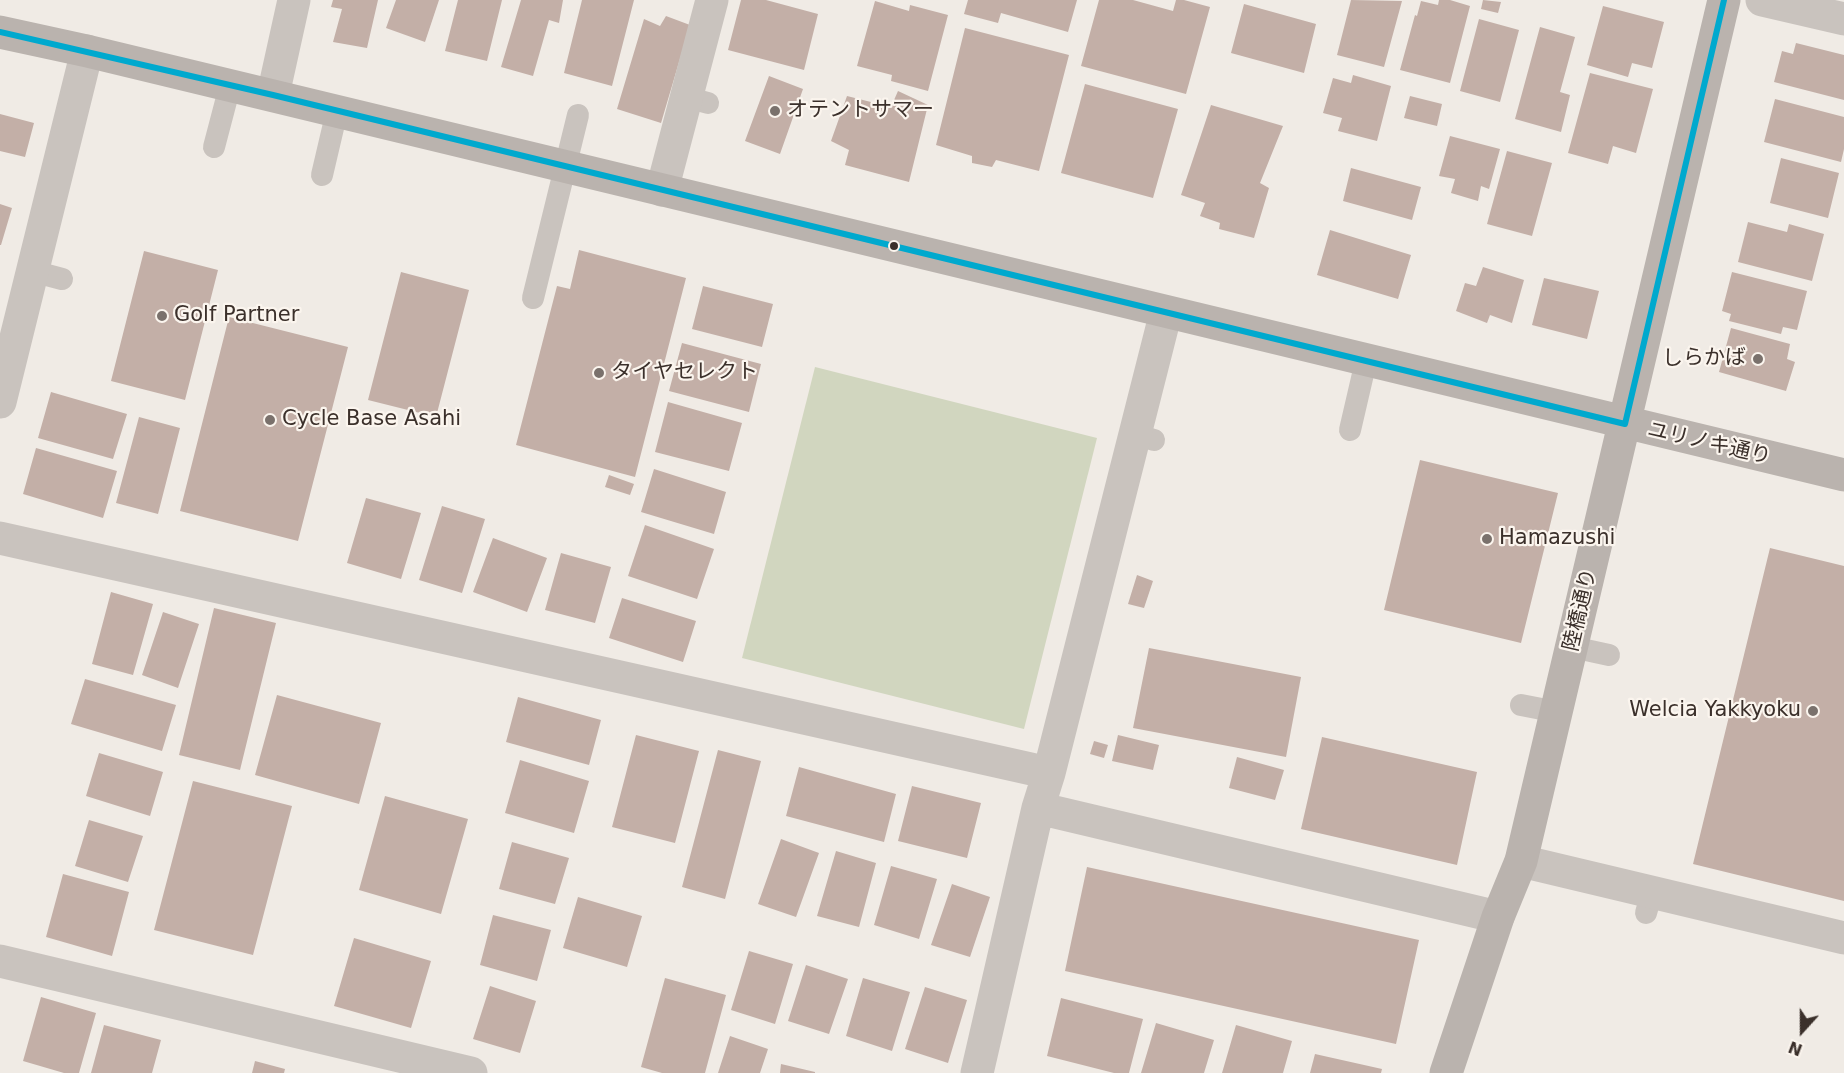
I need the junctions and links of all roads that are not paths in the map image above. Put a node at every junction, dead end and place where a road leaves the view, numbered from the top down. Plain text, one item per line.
1 (294, 0) edge
2 (712, 0) edge
3 (1724, 0) edge
4 (1762, 0) edge
5 (1844, 19) edge
6 (0, 32) edge
7 (87, 51) junction
8 (230, 86) junction
9 (273, 95) junction
10 (337, 111) junction
11 (578, 115) dead end
12 (214, 147) dead end
13 (565, 167) junction
14 (322, 175) dead end
15 (662, 190) junction
16 (533, 298) dead end
17 (1166, 312) junction
18 (1366, 361) junction
19 (0, 402) edge
20 (1625, 424) junction
21 (1350, 430) dead end
22 (1844, 475) edge
23 (0, 538) edge
24 (1572, 647) junction
25 (1609, 655) dead end
26 (1521, 705) dead end
27 (1557, 712) junction
28 (1049, 774) junction
29 (1038, 808) junction
30 (1521, 861) junction
31 (1498, 917) junction
32 (1844, 939) edge
33 (0, 961) edge
34 (471, 1073) edge
35 (977, 1073) edge
36 (1446, 1073) edge

1 - 9 street
2 - 15 street
3 - 20 street, 陸橋通り
4 - 5 street
6 - 7 street, ユリノキ通り
7 - 8 street, ユリノキ通り
7 - 19 street
8 - 9 street, ユリノキ通り
8 - 12 lane
9 - 10 street, ユリノキ通り
10 - 13 street, ユリノキ通り
10 - 14 lane
11 - 13 lane
13 - 15 street, ユリノキ通り
13 - 16 lane
15 - 17 street, ユリノキ通り
17 - 18 street, ユリノキ通り
17 - 28 street
18 - 20 street, ユリノキ通り
18 - 21 lane
20 - 22 street, ユリノキ通り
20 - 24 street, 陸橋通り
23 - 28 street
24 - 25 lane
24 - 27 street, 陸橋通り
26 - 27 lane
27 - 30 street, 陸橋通り
28 - 29 street
29 - 31 street
29 - 35 street
30 - 31 street, 陸橋通り
30 - 32 street
31 - 36 street, 陸橋通り
33 - 34 street

